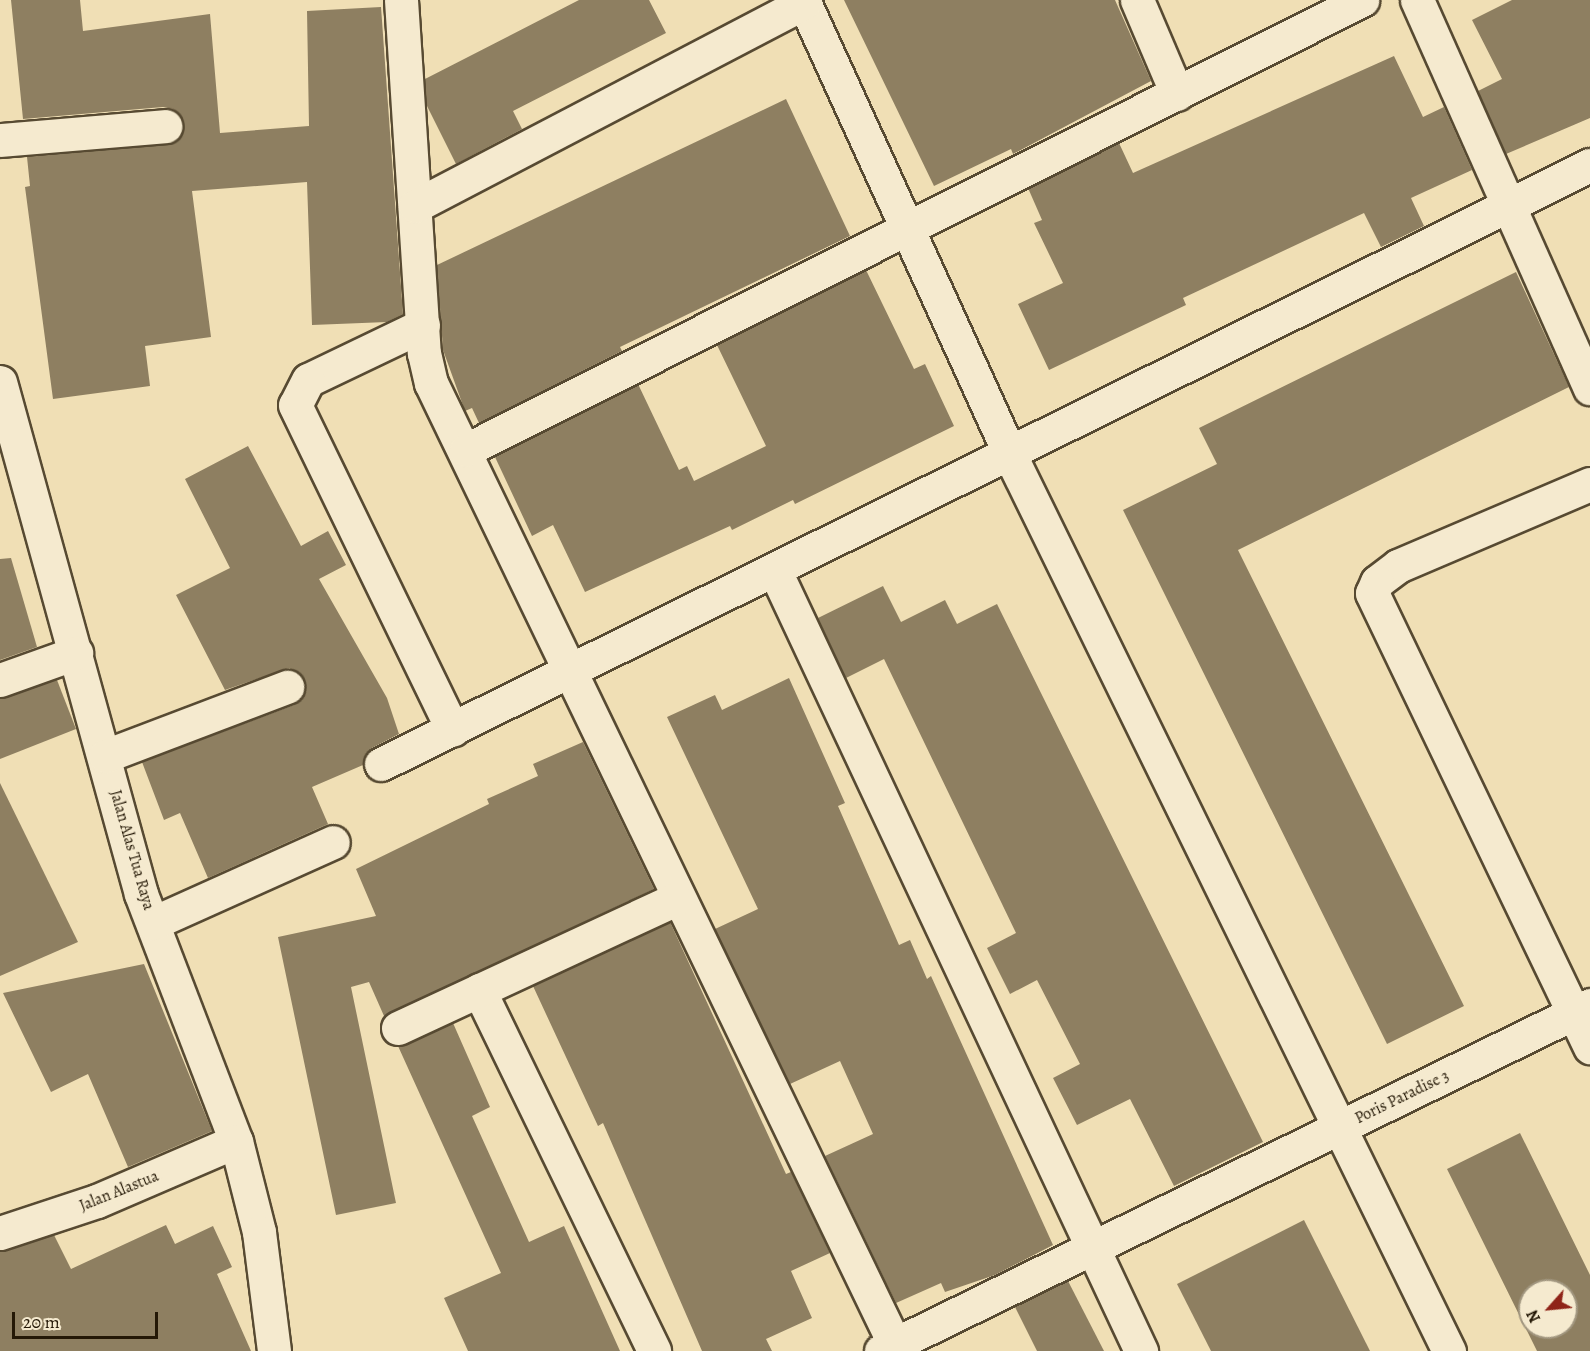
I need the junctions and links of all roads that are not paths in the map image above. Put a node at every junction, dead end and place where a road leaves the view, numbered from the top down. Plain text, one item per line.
1 (401, 0) edge
2 (1137, 0) edge
3 (1362, 0) edge
4 (1417, 0) edge
5 (804, 1) edge
6 (1177, 94) junction
7 (165, 126) dead end
8 (0, 140) edge
9 (1590, 165) edge
10 (415, 206) junction
11 (1506, 207) junction
12 (906, 232) junction
13 (423, 325) junction
14 (0, 382) edge
15 (1590, 388) edge
16 (8, 438) edge
17 (466, 450) junction
18 (1010, 455) junction
19 (1590, 484) edge
20 (775, 571) junction
21 (76, 653) junction
22 (575, 672) junction
23 (0, 680) edge
24 (287, 687) dead end
25 (453, 730) junction
26 (105, 756) junction
27 (381, 764) dead end
28 (333, 842) dead end
29 (676, 899) junction
30 (153, 923) junction
31 (479, 990) junction
32 (1581, 1009) edge
33 (398, 1028) dead end
34 (1590, 1047) edge
35 (1338, 1128) junction
36 (236, 1142) junction
37 (0, 1233) edge
38 (1091, 1249) junction
39 (891, 1349) edge
40 (274, 1351) edge
41 (654, 1351) edge
42 (1141, 1351) edge
43 (1449, 1351) edge

1 - 10 street
2 - 6 street
3 - 6 street
4 - 11 street
5 - 10 street
5 - 12 street
6 - 12 street
7 - 8 street
9 - 11 street
10 - 13 street
11 - 15 street
11 - 18 street
12 - 17 street
12 - 18 street
13 - 17 street
13 - 25 street
14 - 16 street, Jalan Alas Tua Raya
16 - 21 street, Jalan Alas Tua Raya
17 - 22 street
18 - 20 street
18 - 35 street
19 - 32 street
20 - 22 street
20 - 38 street
21 - 23 street
21 - 26 street, Jalan Alas Tua Raya
22 - 25 street
22 - 29 street
24 - 26 street
25 - 27 street
26 - 30 street, Jalan Alas Tua Raya
28 - 30 street
29 - 31 street
29 - 39 street
30 - 36 street, Jalan Alas Tua Raya
31 - 33 street
31 - 41 street
32 - 34 street
32 - 35 street, Poris Paradise 3
35 - 38 street, Poris Paradise 3
35 - 43 street
36 - 37 street, Jalan Alastua
36 - 40 street, Jalan Alas Tua Raya
38 - 39 street, Poris Paradise 3
38 - 42 street

